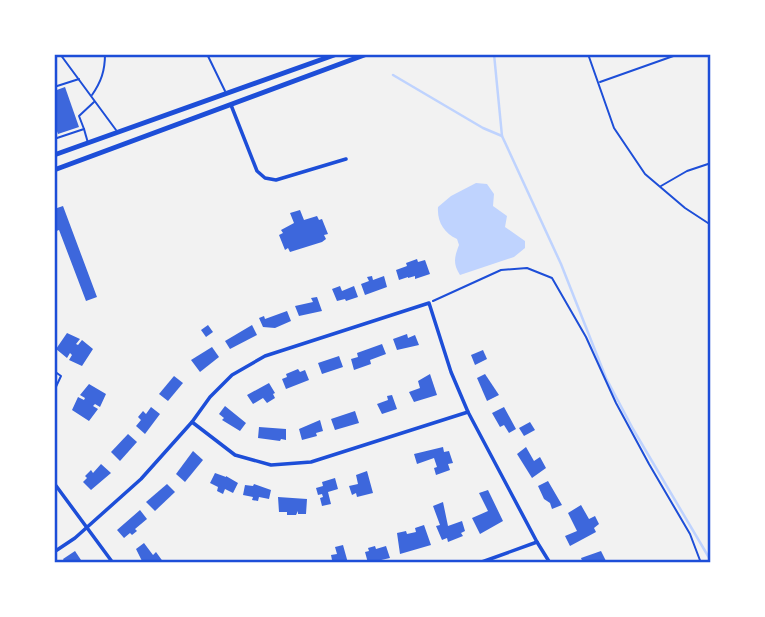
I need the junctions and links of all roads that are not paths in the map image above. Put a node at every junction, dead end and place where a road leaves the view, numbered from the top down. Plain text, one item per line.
1 (60, 54) edge
2 (105, 54) edge
3 (207, 54) edge
4 (337, 54) edge
5 (367, 54) edge
6 (588, 54) edge
7 (679, 54) edge
8 (79, 79) junction
9 (599, 82) junction
10 (54, 88) edge
11 (227, 94) junction
12 (92, 96) junction
13 (95, 101) junction
14 (231, 105) junction
15 (84, 129) junction
16 (118, 133) junction
17 (54, 139) edge
18 (88, 144) junction
19 (54, 155) edge
20 (346, 159) dead end
21 (711, 163) edge
22 (54, 170) edge
23 (660, 187) junction
24 (711, 225) edge
25 (54, 371) edge
26 (54, 391) edge
27 (468, 412) junction
28 (192, 422) junction
29 (54, 484) edge
30 (86, 527) junction
31 (537, 542) junction
32 (54, 552) edge
33 (113, 563) edge
34 (479, 563) edge
35 (550, 563) edge

1 - 8 lane
2 - 12 lane
3 - 11 lane
4 - 11 main road
5 - 14 main road
6 - 9 lane
7 - 9 lane
8 - 10 lane
8 - 12 lane
9 - 23 lane
11 - 16 main road
12 - 13 lane
13 - 15 lane
13 - 16 lane
14 - 20 street
14 - 22 main road
15 - 17 lane
15 - 18 lane
16 - 18 main road
18 - 19 main road
21 - 23 lane
23 - 24 lane
25 - 26 lane
27 - 28 street
27 - 28 street
27 - 31 street
28 - 30 street
29 - 30 street
30 - 32 street
30 - 33 street
31 - 34 street
31 - 35 street

